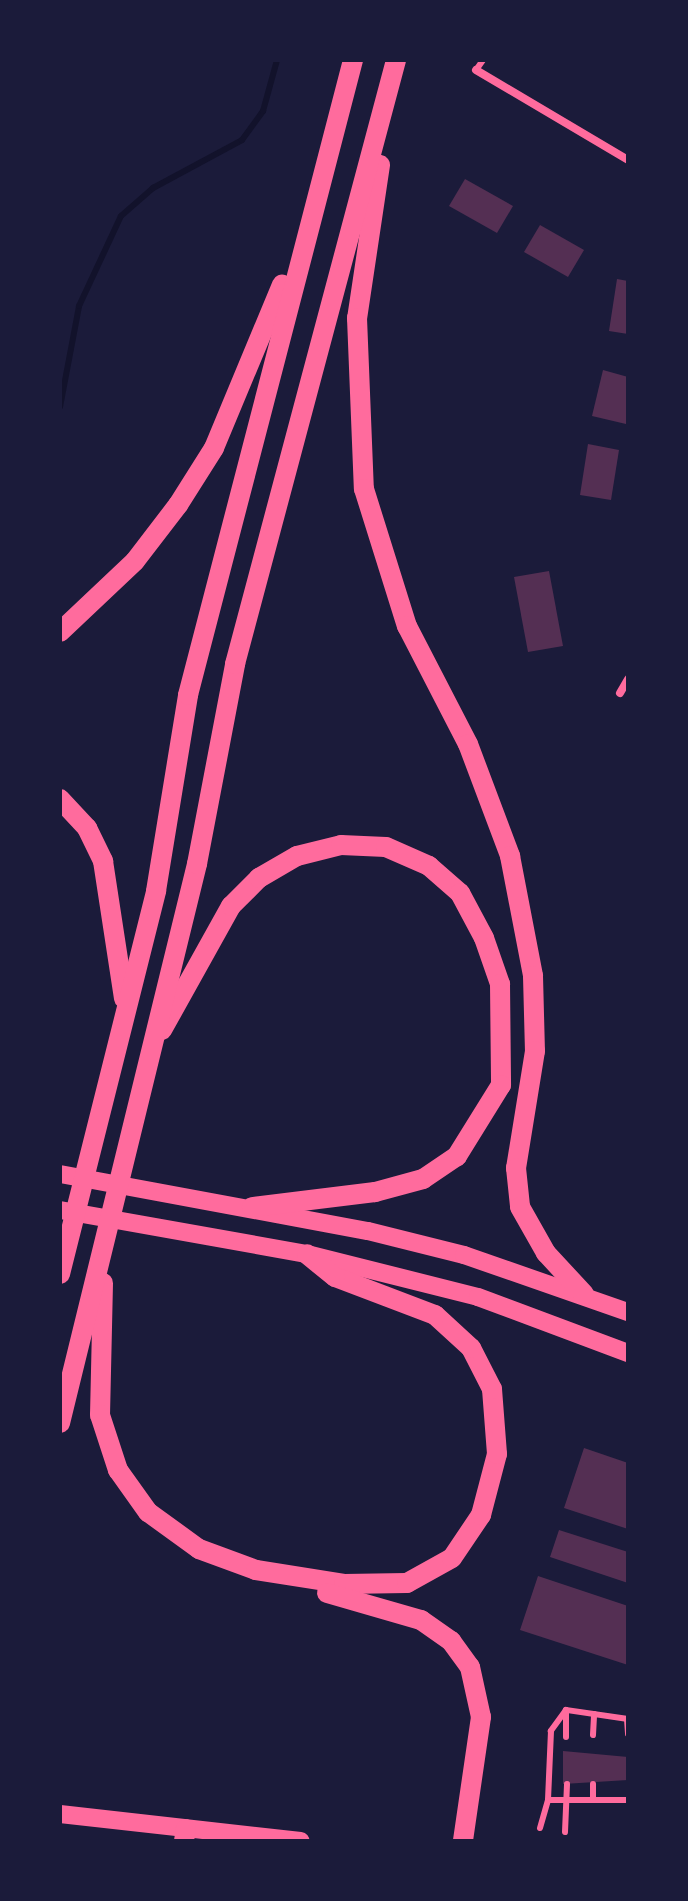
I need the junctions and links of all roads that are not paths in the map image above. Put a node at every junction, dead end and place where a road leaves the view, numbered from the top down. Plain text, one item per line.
1 (353, 60) edge
2 (483, 60) edge
3 (396, 61) edge
4 (476, 70) joint
5 (332, 142) junction
6 (627, 159) edge
7 (60, 632) edge
8 (628, 679) edge
9 (620, 693) dead end
10 (60, 799) edge
11 (125, 1008) junction
12 (157, 1037) junction
13 (60, 1174) edge
14 (252, 1207) junction
15 (60, 1210) edge
16 (64, 1249) edge
17 (307, 1254) junction
18 (101, 1267) junction
19 (60, 1274) edge
20 (584, 1294) junction
21 (628, 1312) edge
22 (628, 1353) edge
23 (60, 1423) edge
24 (287, 1579) junction
25 (566, 1710) junction
26 (594, 1714) junction
27 (628, 1719) edge
28 (628, 1734) edge
29 (593, 1735) dead end
30 (566, 1737) dead end
31 (567, 1784) dead end
32 (593, 1784) dead end
33 (548, 1800) junction
34 (567, 1800) junction
35 (593, 1800) junction
36 (628, 1800) edge
37 (60, 1814) edge
38 (540, 1828) dead end
39 (565, 1832) dead end
40 (185, 1835) edge
41 (300, 1841) edge
42 (463, 1841) edge

1 - 5 highway
2 - 4 lane
3 - 12 highway
3 - 20 highway
4 - 6 street
5 - 7 highway
5 - 11 highway
8 - 9 street
10 - 11 highway
11 - 16 highway
12 - 14 highway
12 - 18 highway
13 - 14 main road
14 - 20 main road
15 - 17 main road
16 - 19 highway
17 - 22 main road
17 - 24 highway
18 - 23 highway
18 - 24 highway
20 - 21 main road
24 - 42 highway
25 - 26 lane
25 - 30 lane
25 - 33 lane
26 - 27 lane
26 - 29 lane
27 - 28 lane
31 - 34 lane
32 - 35 lane
33 - 34 lane
33 - 38 lane
34 - 35 lane
34 - 39 lane
35 - 36 lane
37 - 40 main road
40 - 41 main road

